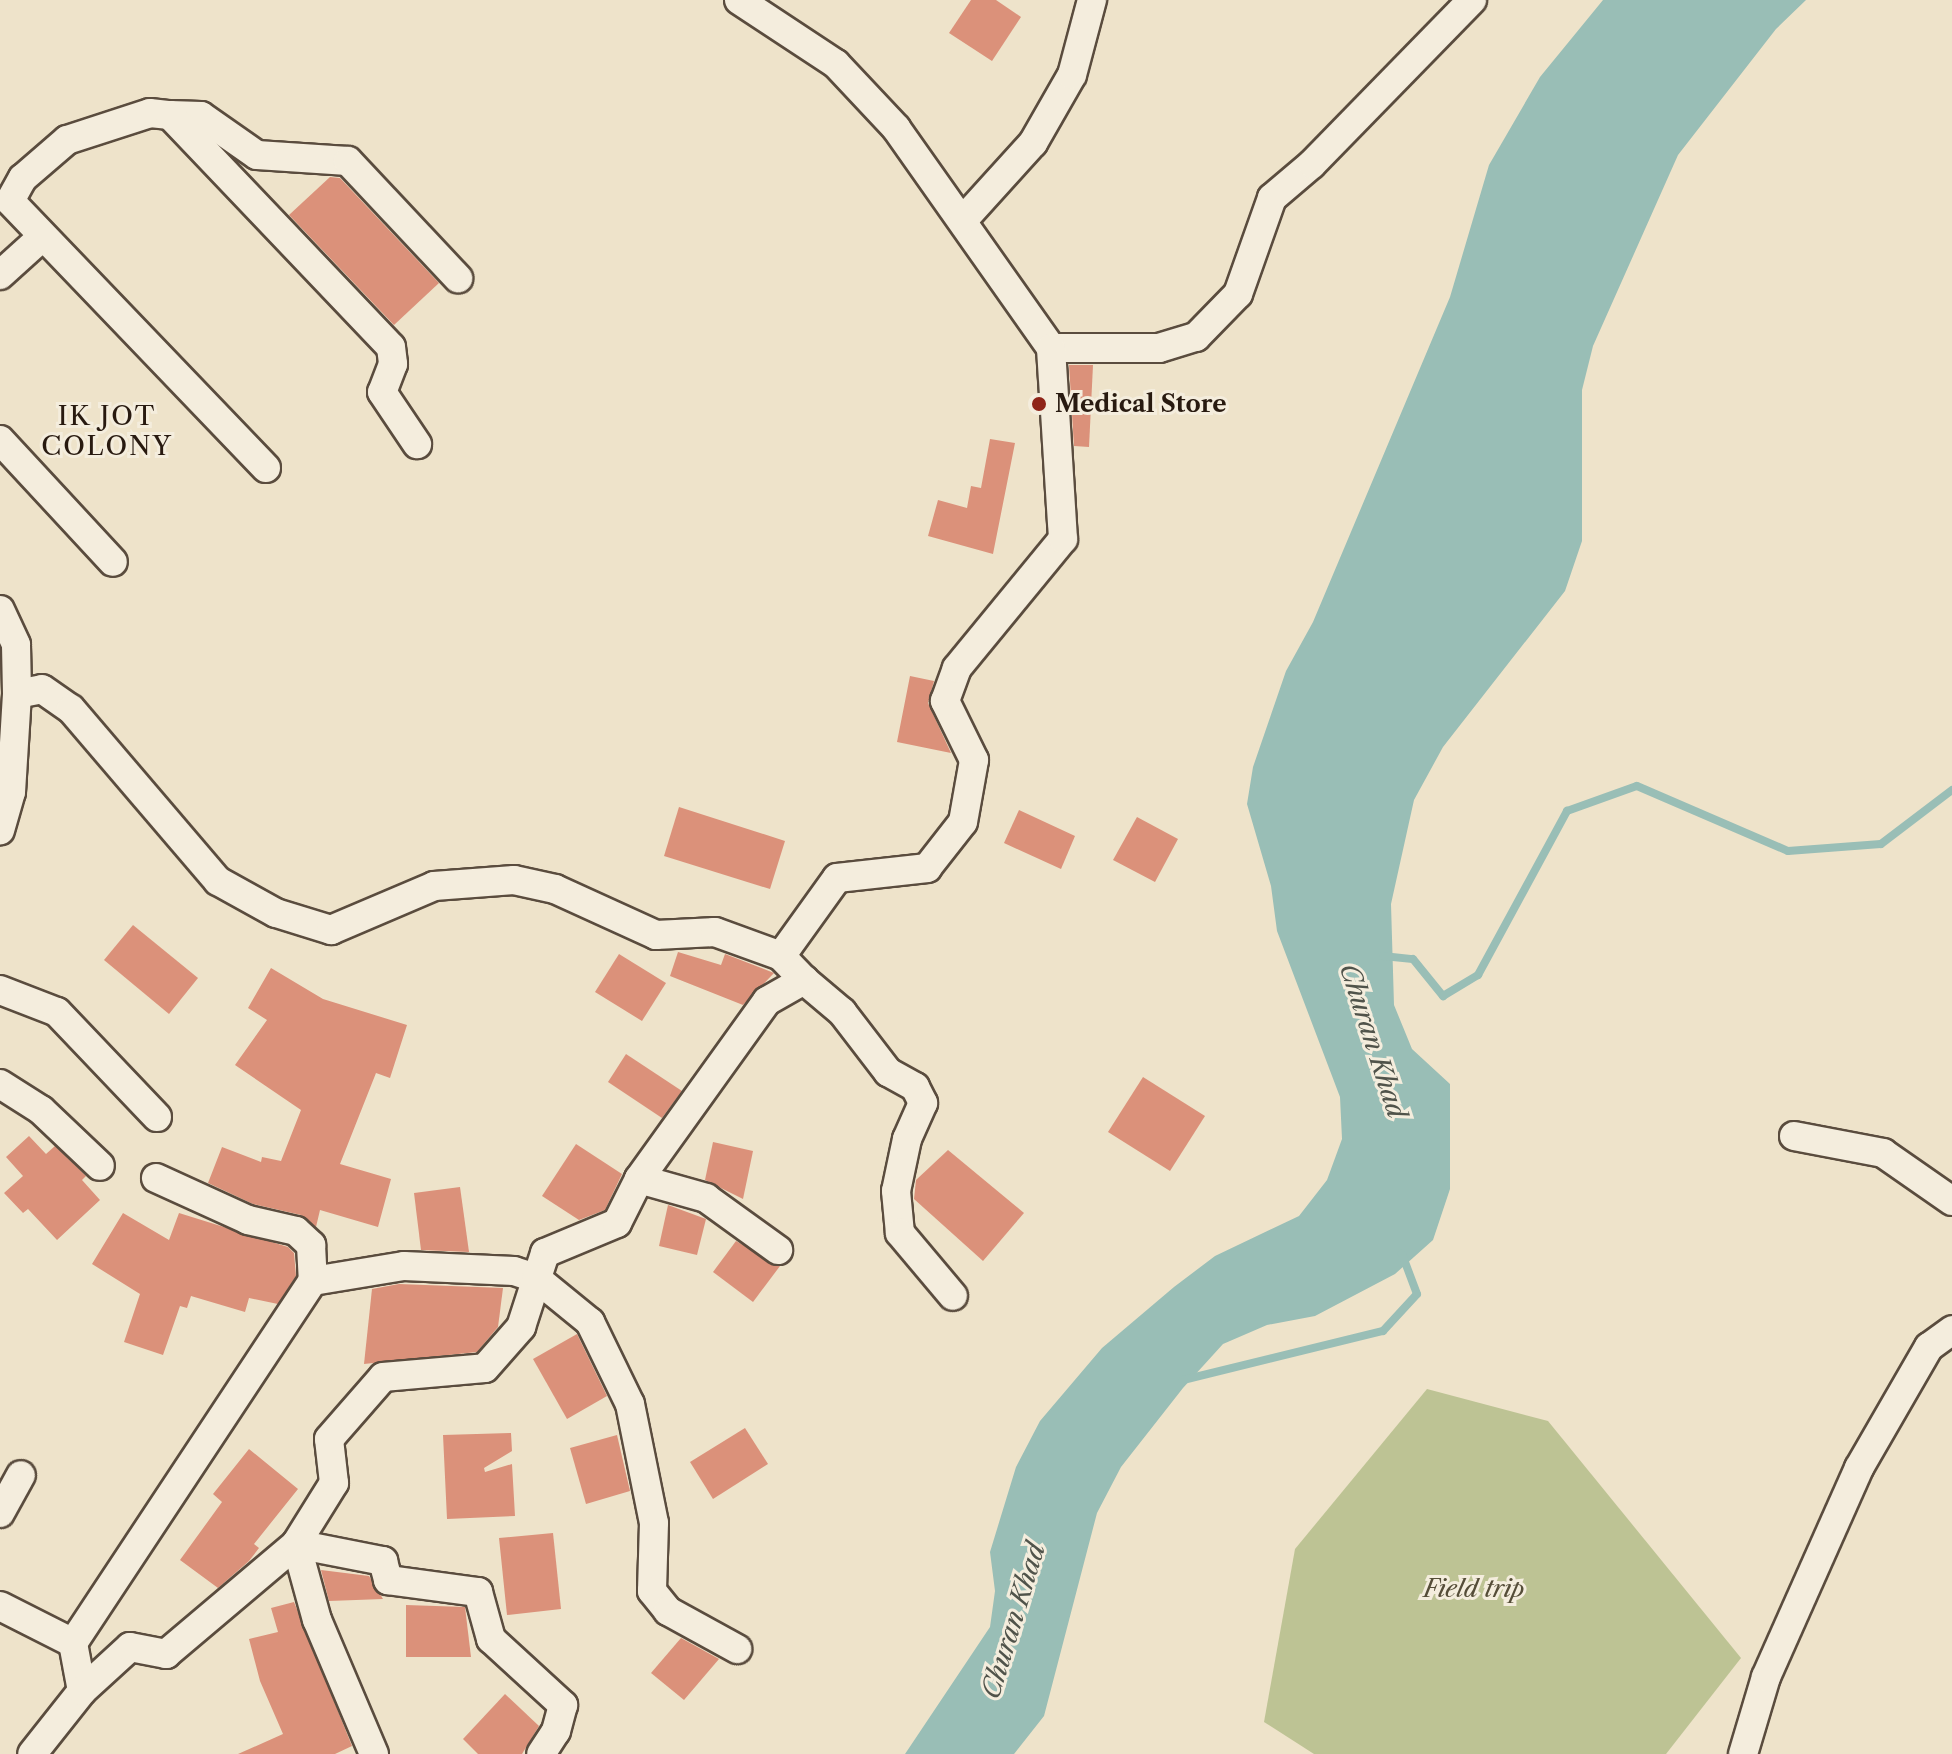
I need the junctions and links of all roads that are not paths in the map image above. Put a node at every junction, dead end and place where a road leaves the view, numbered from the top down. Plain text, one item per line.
1 (739, 0) edge
2 (1092, 0) edge
3 (1472, 0) edge
4 (170, 115) junction
5 (964, 219) junction
6 (42, 237) junction
7 (0, 275) edge
8 (458, 278) dead end
9 (1051, 348) junction
10 (0, 440) edge
11 (417, 444) dead end
12 (266, 468) dead end
13 (113, 562) dead end
14 (1, 612) edge
15 (17, 694) junction
16 (0, 830) edge
17 (781, 956) junction
18 (804, 980) junction
19 (0, 990) edge
20 (0, 1084) edge
21 (157, 1117) dead end
22 (1794, 1136) dead end
23 (100, 1166) dead end
24 (156, 1178) dead end
25 (639, 1179) junction
26 (1952, 1201) edge
27 (778, 1250) dead end
28 (536, 1278) junction
29 (313, 1281) junction
30 (953, 1296) dead end
31 (1952, 1330) edge
32 (21, 1475) dead end
33 (0, 1513) edge
34 (296, 1544) junction
35 (3, 1603) edge
36 (73, 1643) junction
37 (737, 1649) dead end
38 (82, 1691) junction
39 (32, 1754) edge
40 (374, 1754) edge
41 (541, 1754) edge
42 (1743, 1754) edge

1 - 5 street
2 - 5 street
3 - 9 street
4 - 6 street
4 - 8 street
4 - 11 street
5 - 9 street
6 - 7 street
6 - 12 street
9 - 17 street
10 - 13 street
14 - 15 street
15 - 16 street
15 - 17 street
17 - 18 street
18 - 25 street
18 - 30 street
19 - 21 street
20 - 23 street
22 - 26 street
24 - 29 street
25 - 27 street
25 - 28 street
28 - 29 street
28 - 34 street
28 - 37 street
29 - 36 street
31 - 42 street
32 - 33 street
34 - 38 street
34 - 40 street
34 - 41 street
35 - 36 street
36 - 38 street
38 - 39 street

